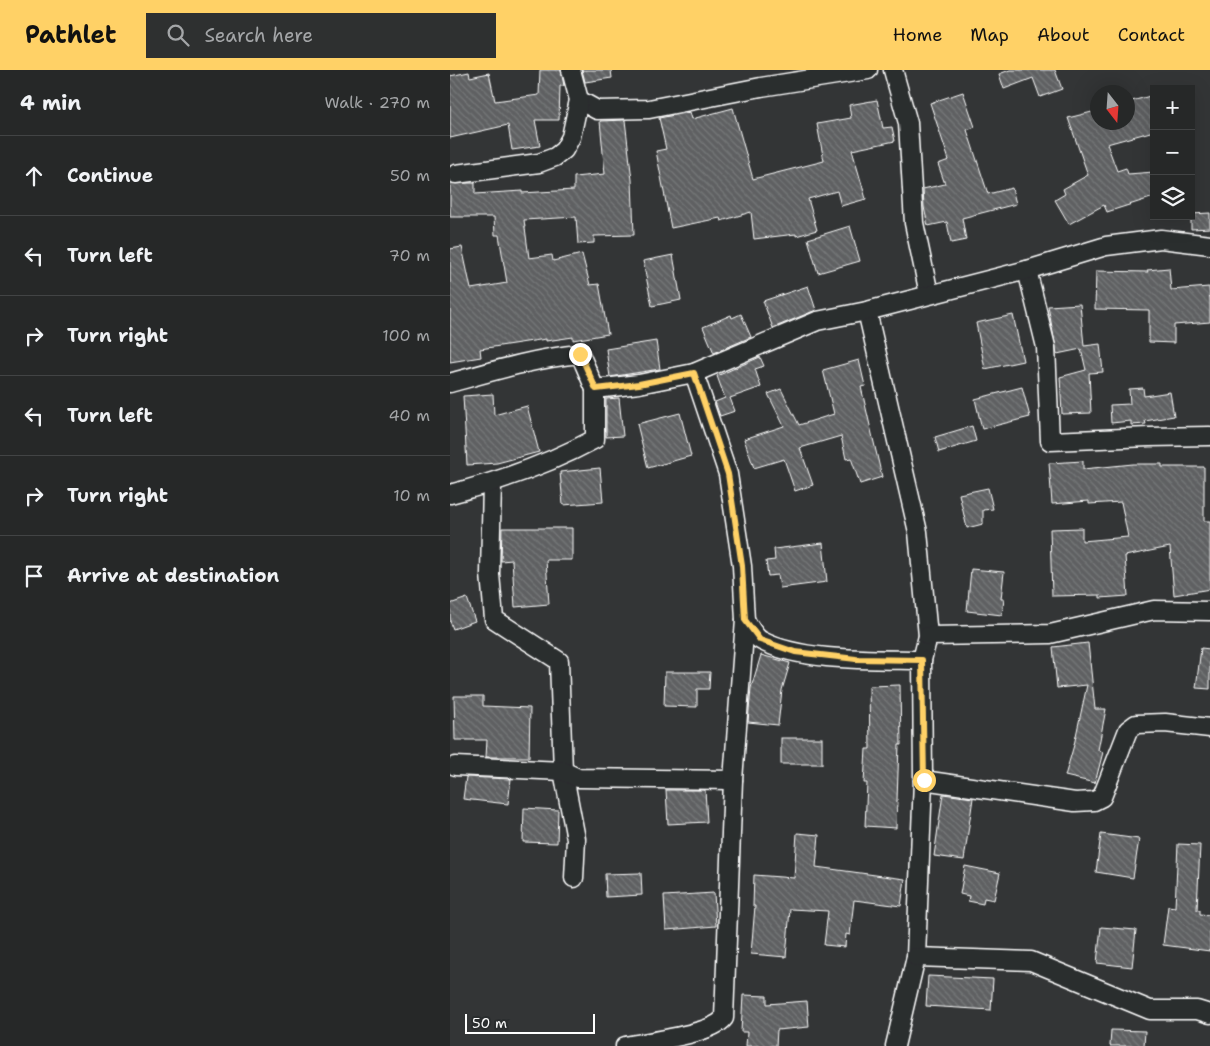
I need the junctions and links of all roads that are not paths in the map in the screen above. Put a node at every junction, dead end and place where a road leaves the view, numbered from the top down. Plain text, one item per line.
1 (571, 70) edge
2 (868, 70) edge
3 (893, 70) edge
4 (578, 100) junction
5 (456, 174) dead end
6 (1210, 245) edge
7 (1027, 270) junction
8 (929, 294) junction
9 (868, 311) junction
10 (694, 373) junction
11 (450, 383) edge
12 (596, 389) junction
13 (1210, 436) edge
14 (492, 484) junction
15 (450, 494) edge
16 (1210, 611) edge
17 (745, 620) junction
18 (928, 636) junction
19 (922, 660) junction
20 (1210, 728) edge
21 (456, 766) dead end
22 (563, 771) junction
23 (733, 780) junction
24 (924, 780) junction
25 (574, 878) dead end
26 (916, 957) junction
27 (1210, 1014) edge
28 (693, 1040) edge
29 (625, 1046) edge
30 (895, 1046) edge

1 - 4 street
2 - 4 street
3 - 8 street
4 - 5 street
6 - 7 street
7 - 8 street
7 - 13 street
8 - 9 street
9 - 10 street
9 - 18 street
10 - 12 street
10 - 17 street
11 - 12 street
12 - 14 street
14 - 15 street
14 - 22 street
16 - 18 street
17 - 19 street
17 - 23 street
18 - 19 street
19 - 24 street
20 - 24 street
21 - 22 street
22 - 23 street
22 - 25 street
23 - 28 street
24 - 26 street
26 - 27 street
26 - 30 street
28 - 29 street

